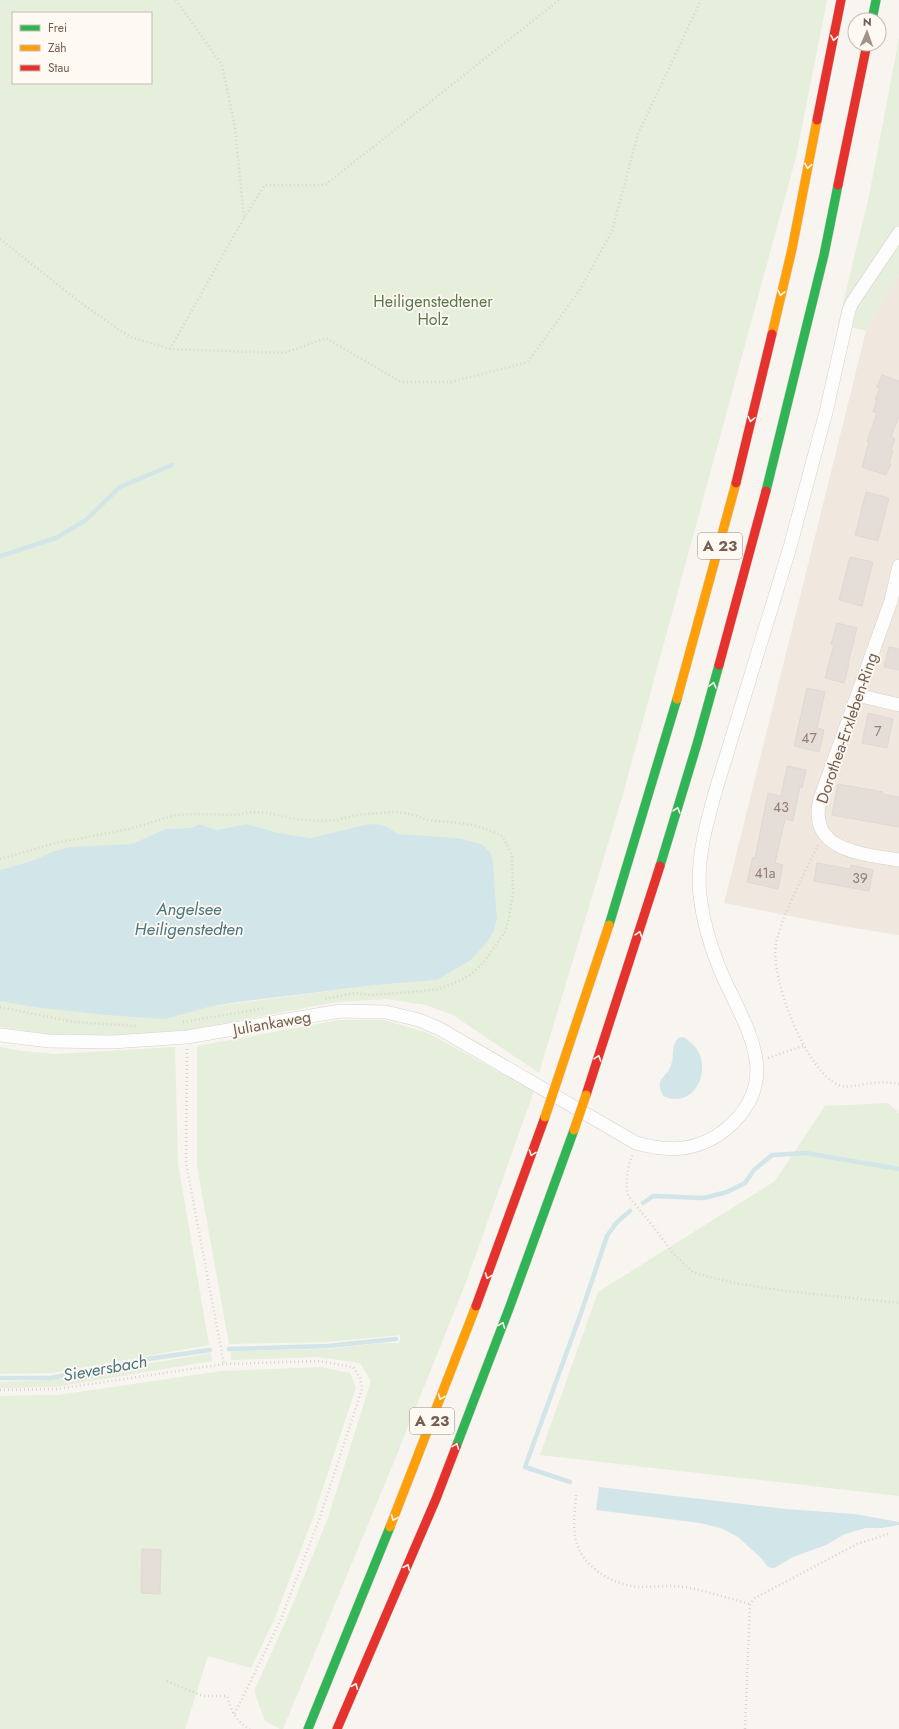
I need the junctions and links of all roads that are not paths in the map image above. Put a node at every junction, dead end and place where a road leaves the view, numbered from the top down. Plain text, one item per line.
1 (841, 0) edge
2 (876, 0) edge
3 (874, 12) edge
4 (865, 52) edge
5 (899, 233) edge
6 (899, 566) edge
7 (857, 695) junction
8 (899, 705) edge
9 (899, 860) edge
10 (0, 1035) edge
11 (310, 1725) edge
12 (339, 1727) edge

1 -> 11 highway, A 23, bridge
2 - 3 highway
12 -> 4 highway, A 23, bridge
5 - 10 street, Juliankaweg
6 - 7 street, Dorothea-Erxleben-Ring
7 - 8 street
7 - 9 street, Dorothea-Erxleben-Ring

